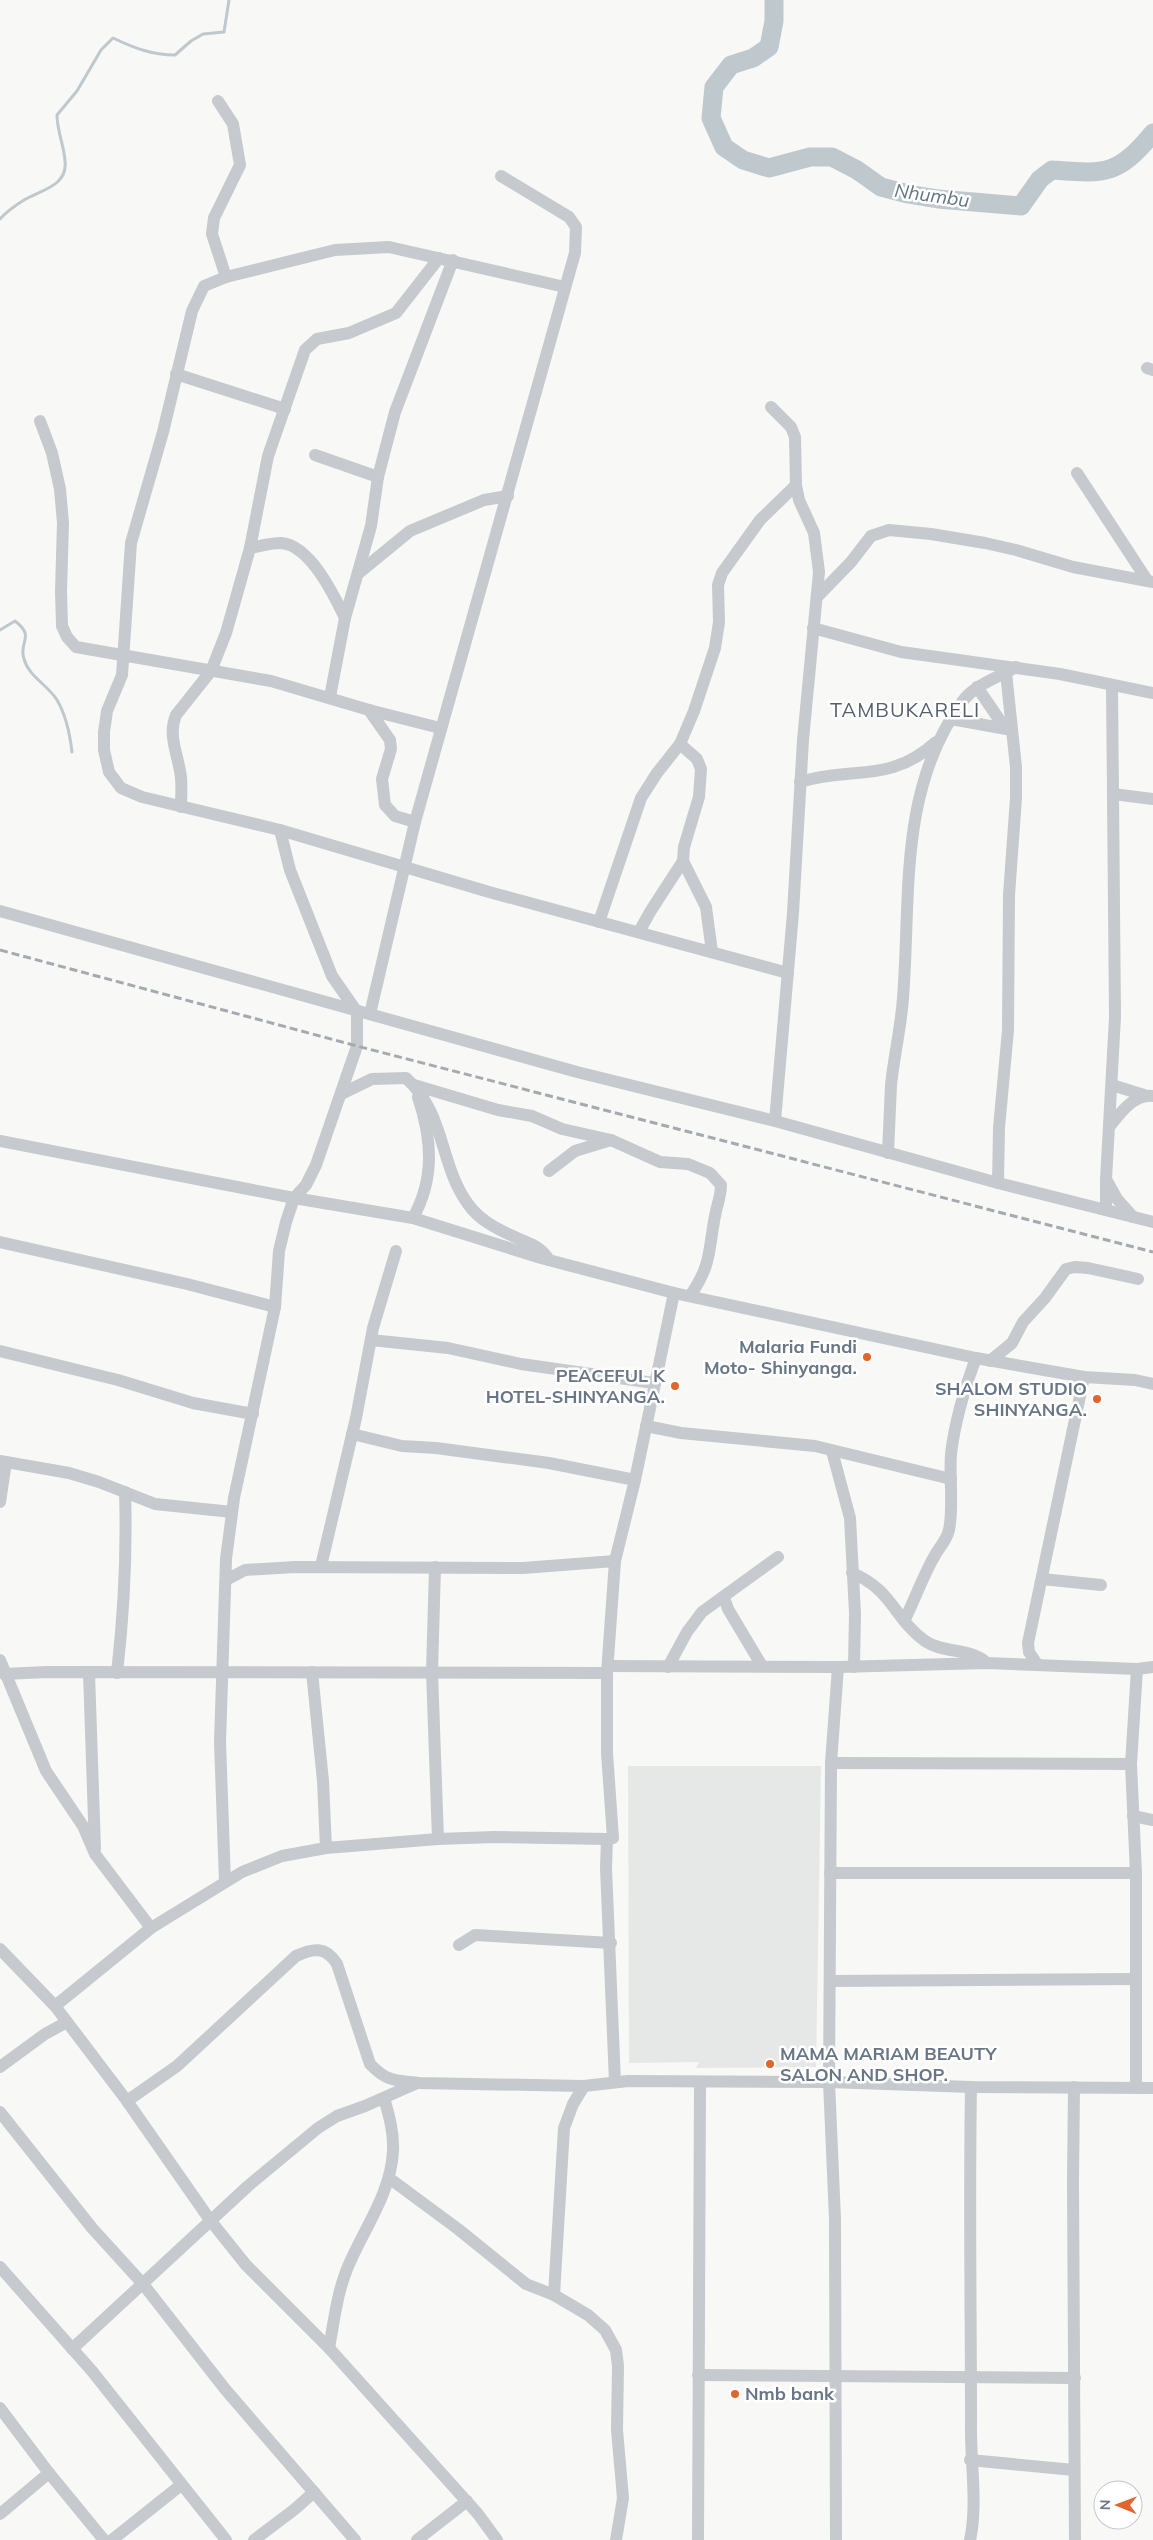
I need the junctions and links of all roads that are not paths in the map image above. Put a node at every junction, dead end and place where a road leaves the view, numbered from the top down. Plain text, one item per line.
1 (218, 101) dead end
2 (501, 176) dead end
3 (439, 258) junction
4 (453, 260) junction
5 (226, 277) junction
6 (565, 287) junction
7 (176, 374) junction
8 (771, 407) dead end
9 (285, 409) junction
10 (40, 421) dead end
11 (315, 455) dead end
12 (1077, 473) dead end
13 (378, 477) junction
14 (796, 485) junction
15 (508, 496) junction
16 (250, 548) junction
17 (360, 572) junction
18 (1150, 581) edge
19 (818, 596) junction
20 (345, 618) junction
21 (813, 628) junction
22 (122, 656) junction
23 (1011, 670) junction
24 (211, 671) junction
25 (1112, 685) junction
26 (977, 687) junction
27 (1153, 693) edge
28 (330, 697) junction
29 (369, 710) junction
30 (951, 719) junction
31 (440, 728) junction
32 (1008, 729) junction
33 (938, 740) junction
34 (680, 744) junction
35 (800, 782) junction
36 (1113, 794) junction
37 (1153, 799) edge
38 (181, 807) junction
39 (415, 822) junction
40 (280, 830) junction
41 (683, 861) junction
42 (403, 867) junction
43 (0, 911) edge
44 (600, 922) junction
45 (640, 932) junction
46 (712, 952) junction
47 (788, 973) junction
48 (364, 1013) junction
49 (414, 1085) junction
50 (1112, 1085) junction
51 (341, 1094) junction
52 (1148, 1096) edge
53 (775, 1121) junction
54 (1110, 1126) junction
55 (611, 1140) junction
56 (0, 1141) edge
57 (888, 1153) junction
58 (549, 1171) dead end
59 (1106, 1179) junction
60 (998, 1183) junction
61 (294, 1198) junction
62 (1106, 1210) junction
63 (1133, 1217) junction
64 (413, 1218) junction
65 (1153, 1222) edge
66 (0, 1242) edge
67 (396, 1251) dead end
68 (549, 1260) junction
69 (1138, 1279) dead end
70 (674, 1293) junction
71 (690, 1296) junction
72 (275, 1307) junction
73 (371, 1340) junction
74 (0, 1351) edge
75 (976, 1358) junction
76 (990, 1361) junction
77 (1084, 1377) junction
78 (654, 1383) junction
79 (1153, 1384) edge
80 (254, 1414) junction
81 (646, 1426) junction
82 (352, 1434) junction
83 (832, 1450) junction
84 (3, 1461) edge
85 (951, 1479) junction
86 (635, 1480) junction
87 (125, 1492) junction
88 (0, 1502) edge
89 (232, 1512) junction
90 (778, 1557) dead end
91 (615, 1561) junction
92 (322, 1566) junction
93 (435, 1567) junction
94 (852, 1573) junction
95 (1042, 1579) junction
96 (226, 1580) junction
97 (1101, 1585) dead end
98 (724, 1598) junction
99 (905, 1620) junction
100 (0, 1660) edge
101 (987, 1663) junction
102 (1037, 1664) junction
103 (762, 1666) junction
104 (668, 1667) junction
105 (838, 1667) junction
106 (854, 1667) junction
107 (1153, 1667) edge
108 (1138, 1669) junction
109 (608, 1670) junction
110 (224, 1672) junction
111 (312, 1672) junction
112 (432, 1672) junction
113 (89, 1673) junction
114 (117, 1673) junction
115 (4, 1674) junction
116 (831, 1764) junction
117 (1131, 1764) junction
118 (1133, 1816) junction
119 (1153, 1820) edge
120 (438, 1839) junction
121 (607, 1839) junction
122 (326, 1848) junction
123 (95, 1854) junction
124 (1136, 1873) junction
125 (830, 1874) junction
126 (225, 1882) junction
127 (151, 1928) junction
128 (611, 1943) junction
129 (459, 1946) dead end
130 (1, 1951) edge
131 (1135, 1979) junction
132 (830, 1981) junction
133 (55, 2006) junction
134 (67, 2022) junction
135 (0, 2067) edge
136 (615, 2082) junction
137 (700, 2082) junction
138 (829, 2082) junction
139 (419, 2083) junction
140 (584, 2086) junction
141 (971, 2087) junction
142 (1074, 2087) junction
143 (1136, 2088) junction
144 (1153, 2088) edge
145 (384, 2098) junction
146 (127, 2101) junction
147 (0, 2112) edge
148 (389, 2178) junction
149 (210, 2220) junction
150 (0, 2267) edge
151 (143, 2284) junction
152 (554, 2295) junction
153 (329, 2348) junction
154 (72, 2349) junction
155 (698, 2375) junction
156 (834, 2376) junction
157 (971, 2376) junction
158 (1075, 2378) junction
159 (0, 2408) edge
160 (970, 2460) junction
161 (1074, 2470) junction
162 (49, 2473) junction
163 (181, 2485) junction
164 (314, 2492) junction
165 (467, 2501) junction
166 (0, 2514) edge
167 (104, 2540) edge
168 (112, 2540) edge
169 (226, 2540) edge
170 (254, 2540) edge
171 (355, 2540) edge
172 (417, 2540) edge
173 (497, 2540) edge
174 (616, 2540) edge
175 (698, 2540) edge
176 (836, 2540) edge
177 (970, 2540) edge
178 (1075, 2540) edge

1 - 5 street
2 - 6 street
3 - 4 street
3 - 5 street
3 - 9 street
4 - 6 street
4 - 13 street
5 - 7 street
6 - 15 street
7 - 9 street
7 - 22 street
8 - 14 street
9 - 16 street
10 - 22 street
11 - 13 street
12 - 18 street
13 - 17 street
14 - 19 street
14 - 34 street
15 - 17 street
15 - 31 street
16 - 20 street
16 - 24 street
17 - 20 street
18 - 19 street
19 - 21 street
20 - 28 street
21 - 23 street
21 - 35 street
22 - 24 street
22 - 38 street
23 - 25 street
23 - 26 street
23 - 32 street
24 - 28 street
24 - 38 street
25 - 27 street
25 - 36 street
26 - 30 street
26 - 32 street
28 - 29 street
29 - 31 street
29 - 39 street
30 - 32 street
30 - 33 street
31 - 39 street
32 - 60 street
33 - 35 street
33 - 57 street
34 - 41 street
34 - 44 street
35 - 47 street
36 - 37 street
36 - 50 street
38 - 40 street
39 - 42 street
40 - 42 street
40 - 48 street
41 - 45 street
41 - 46 street
42 - 44 street
42 - 48 street
43 - 48 street
44 - 45 street
45 - 46 street
46 - 47 street
47 - 53 street
48 - 51 street
48 - 53 street
49 - 51 street
49 - 55 street
49 - 64 street
49 - 68 street
50 - 52 street
50 - 54 street
51 - 61 street
52 - 54 street
53 - 57 street
54 - 59 street
55 - 58 street
55 - 71 street
56 - 61 street
57 - 60 street
59 - 62 street
59 - 63 street
60 - 62 street
61 - 64 street
61 - 72 street
62 - 63 street
63 - 65 street
64 - 68 street
66 - 72 street
67 - 73 street
68 - 70 street
69 - 76 street
70 - 71 street
70 - 78 street
71 - 75 street
72 - 80 street
73 - 78 street
73 - 82 street
74 - 80 street
75 - 76 street
75 - 85 street
76 - 77 street
77 - 79 street
77 - 95 street
78 - 81 street
80 - 89 street
81 - 83 street
81 - 86 street
82 - 86 street
82 - 92 street
83 - 85 street
83 - 94 street
84 - 87 street
84 - 88 street
85 - 99 street
86 - 91 street
87 - 89 street
87 - 114 street
89 - 96 street
90 - 98 street
91 - 93 street
91 - 109 street
92 - 93 street
92 - 96 street
93 - 112 street
94 - 99 street
94 - 106 street
95 - 97 street
95 - 102 street
96 - 110 street
98 - 103 street
98 - 104 street
99 - 101 street
100 - 115 street
101 - 102 street
101 - 106 street
102 - 108 street
103 - 104 street
103 - 105 street
104 - 109 street
105 - 106 street
105 - 116 street
107 - 108 street
108 - 117 street
109 - 112 street
109 - 121 street
110 - 111 street
110 - 114 street
110 - 126 street
111 - 112 street
111 - 122 street
112 - 120 street
113 - 114 street
113 - 115 street
113 - 123 street
115 - 123 street
116 - 117 street
116 - 125 street
117 - 118 street
118 - 119 street
118 - 124 street
120 - 121 street
120 - 122 street
121 - 128 street
122 - 126 street
123 - 127 street
124 - 125 street
124 - 131 street
125 - 132 street
126 - 127 street
127 - 133 street
128 - 129 street
128 - 136 street
130 - 133 street
131 - 132 street
131 - 143 street
132 - 138 street
133 - 134 street
134 - 135 street
134 - 146 street
136 - 137 street
136 - 140 street
137 - 138 street
137 - 155 street
138 - 141 street
138 - 156 street
139 - 140 street
139 - 145 street
139 - 146 street
140 - 152 street
141 - 142 street
141 - 157 street
142 - 143 street
142 - 158 street
143 - 144 street
145 - 148 street
145 - 149 street
146 - 149 street
147 - 151 street
148 - 152 street
148 - 153 street
149 - 151 street
149 - 153 street
150 - 154 street
151 - 154 street
151 - 164 street
152 - 174 street
153 - 165 street
154 - 163 street
155 - 156 street
155 - 175 street
156 - 157 street
156 - 176 street
157 - 158 street
157 - 160 street
158 - 161 street
159 - 162 street
160 - 161 street
160 - 177 street
161 - 178 street
162 - 166 street
162 - 167 street
163 - 168 street
163 - 169 street
164 - 170 street
164 - 171 street
165 - 172 street
165 - 173 street

